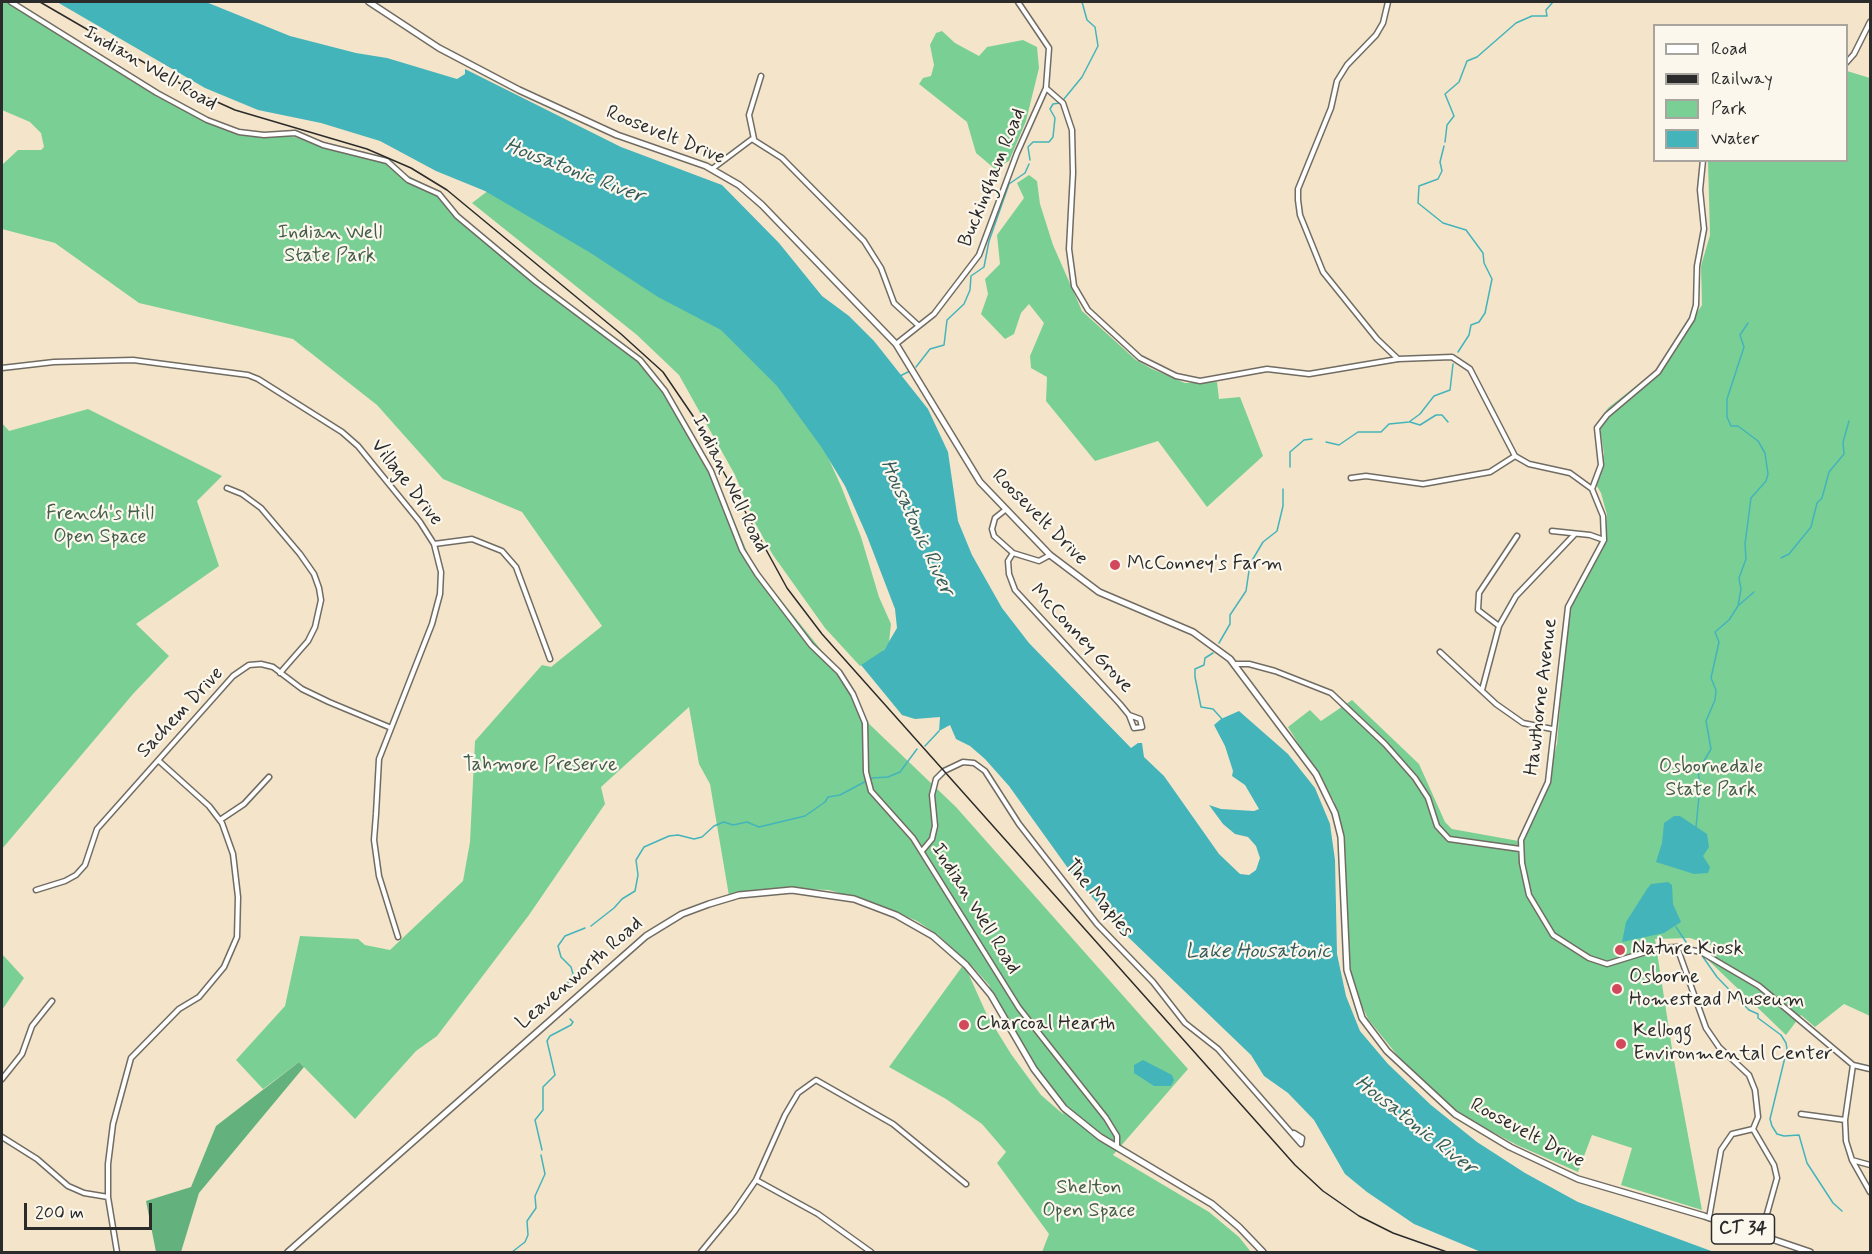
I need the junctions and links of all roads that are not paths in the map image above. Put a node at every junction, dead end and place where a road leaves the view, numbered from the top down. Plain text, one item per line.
1 (11, 2) edge
2 (369, 2) edge
3 (1018, 2) edge
4 (1388, 2) edge
5 (1870, 22) edge
6 (1848, 61) edge
7 (760, 76) dead end
8 (1046, 88) junction
9 (754, 139) junction
10 (1703, 162) edge
11 (712, 169) junction
12 (919, 326) junction
13 (896, 344) junction
14 (1398, 359) junction
15 (2, 368) edge
16 (1515, 456) junction
17 (1351, 478) dead end
18 (227, 488) dead end
19 (1592, 489) junction
20 (1005, 510) junction
21 (1552, 531) dead end
22 (1574, 535) junction
23 (1516, 536) dead end
24 (1604, 540) junction
25 (434, 544) junction
26 (1013, 553) junction
27 (1050, 555) junction
28 (1499, 626) junction
29 (1440, 652) dead end
30 (550, 659) dead end
31 (1235, 664) junction
32 (280, 673) junction
33 (1482, 690) junction
34 (1129, 715) dead end
35 (389, 727) junction
36 (1552, 729) junction
37 (159, 761) junction
38 (269, 777) dead end
39 (220, 820) junction
40 (1520, 849) junction
41 (922, 851) junction
42 (36, 890) dead end
43 (398, 937) dead end
44 (1677, 947) junction
45 (52, 1001) dead end
46 (1853, 1065) junction
47 (1870, 1070) edge
48 (2, 1079) edge
49 (1801, 1114) dead end
50 (1845, 1120) junction
51 (1753, 1129) junction
52 (1294, 1133) dead end
53 (2, 1137) edge
54 (1117, 1147) junction
55 (1852, 1160) junction
56 (1870, 1165) edge
57 (756, 1180) junction
58 (966, 1184) dead end
59 (1870, 1192) edge
60 (108, 1197) junction
61 (1708, 1218) junction
62 (1761, 1235) junction
63 (117, 1252) edge
64 (288, 1252) edge
65 (701, 1252) edge
66 (871, 1252) edge
67 (1263, 1252) edge
68 (1810, 1252) edge

1 - 41 street, Indian Well Road
2 - 11 main road, Roosevelt Drive / CT 34
3 - 8 street, Buckingham Road
4 - 14 street
5 - 6 street
7 - 9 street
8 - 12 street, Buckingham Road
8 - 14 street
9 - 11 street
9 - 12 street
10 - 19 street
11 - 13 main road, Roosevelt Drive / CT 34
12 - 13 street, Buckingham Road
13 - 20 main road, Roosevelt Drive / CT 34
14 - 16 street
15 - 25 street, Village Drive
16 - 17 street
16 - 19 street
18 - 32 street
19 - 24 street
20 - 26 street
20 - 27 main road, Roosevelt Drive / CT 34
21 - 22 street
22 - 24 street
22 - 28 street
23 - 28 street
24 - 36 street, Hawthorne Avenue
25 - 30 street
25 - 35 street, Village Drive
26 - 27 street, McConney Grove
26 - 34 street, McConney Grove
27 - 31 main road, Roosevelt Drive / CT 34
28 - 33 street
29 - 33 street
31 - 40 street
31 - 61 main road, Roosevelt Drive / CT 34
32 - 35 street, Sachem Drive
32 - 37 street, Sachem Drive
33 - 36 street
35 - 43 street, Village Drive
36 - 40 street, Hawthorne Avenue
37 - 39 street
37 - 42 street, Sachem Drive
38 - 39 street
39 - 60 street
40 - 44 street, Hawthorne Avenue
41 - 52 street, The Maples
41 - 54 street, Indian Well Road
44 - 46 street, Hawthorne Avenue
44 - 51 street
45 - 48 street
46 - 47 street, Hawthorne Avenue
46 - 50 street
49 - 50 street
50 - 55 street
51 - 61 street
51 - 62 street
53 - 60 street
54 - 64 main road, Leavenworth Road
54 - 67 main road, Leavenworth Road
55 - 56 street
55 - 59 street
57 - 58 street
57 - 65 street
57 - 66 street
60 - 63 street
61 - 62 main road, Roosevelt Drive / CT 34
62 - 68 main road, Roosevelt Drive / CT 34

